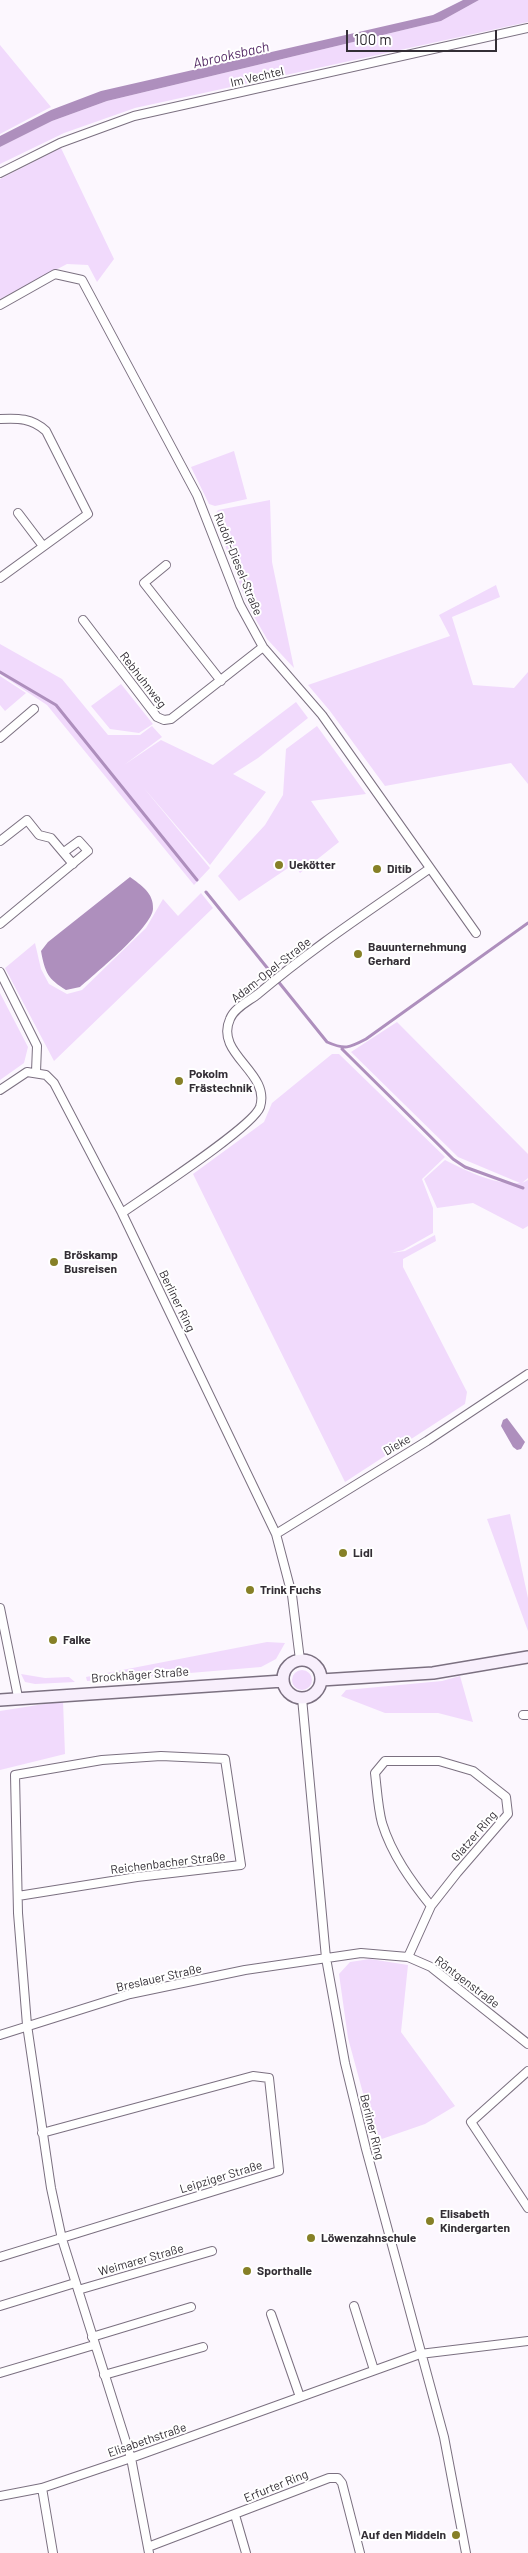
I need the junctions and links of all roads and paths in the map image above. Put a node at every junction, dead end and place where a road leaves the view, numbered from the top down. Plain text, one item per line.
1 (528, 28) edge
2 (0, 173) edge
3 (0, 305) edge
4 (0, 419) edge
5 (18, 513) dead end
6 (43, 546) junction
7 (166, 565) dead end
8 (0, 578) edge
9 (83, 620) dead end
10 (263, 647) junction
11 (221, 681) junction
12 (34, 710) dead end
13 (0, 738) edge
14 (0, 841) edge
15 (64, 852) junction
16 (73, 864) junction
17 (429, 868) junction
18 (0, 924) edge
19 (476, 933) dead end
20 (0, 972) edge
21 (36, 1072) junction
22 (0, 1090) edge
23 (122, 1213) junction
24 (528, 1374) edge
25 (276, 1534) junction
26 (0, 1608) edge
27 (528, 1656) edge
28 (300, 1660) junction
29 (321, 1680) junction
30 (283, 1681) junction
31 (18, 1697) junction
32 (302, 1698) junction
33 (0, 1700) edge
34 (18, 1896) junction
35 (431, 1906) junction
36 (408, 1957) junction
37 (326, 1958) junction
38 (27, 2025) junction
39 (0, 2035) edge
40 (528, 2044) edge
41 (528, 2071) edge
42 (42, 2133) junction
43 (528, 2208) edge
44 (62, 2239) junction
45 (212, 2252) dead end
46 (0, 2257) edge
47 (76, 2287) junction
48 (0, 2306) edge
49 (354, 2306) dead end
50 (191, 2307) dead end
51 (271, 2314) dead end
52 (92, 2337) junction
53 (528, 2341) edge
54 (94, 2345) junction
55 (203, 2347) dead end
56 (420, 2354) junction
57 (374, 2370) junction
58 (0, 2373) edge
59 (104, 2376) junction
60 (300, 2397) junction
61 (131, 2458) junction
62 (42, 2488) junction
63 (0, 2496) edge
64 (235, 2515) junction
65 (149, 2550) edge
66 (53, 2553) edge
67 (246, 2553) edge
68 (360, 2553) edge
69 (466, 2553) edge

1 - 2 street, Im Vechtel
3 - 10 street, Rudolf-Diesel-Straße
4 - 6 street
5 - 6 street
6 - 8 street
7 - 11 street
9 - 11 street, Rebhuhnweg
10 - 11 street, Rebhuhnweg
10 - 17 street, Rudolf-Diesel-Straße
12 - 13 street
14 - 15 street
15 - 16 street
15 - 16 street
16 - 18 street
17 - 19 street, Rudolf-Diesel-Straße
17 - 23 street, Adam-Opel-Straße
20 - 21 street
21 - 22 street
21 - 23 street, Berliner Ring
23 - 25 street, Berliner Ring
24 - 25 street, Dieke
25 - 28 street, Berliner Ring
26 - 31 street
27 - 29 street
28 - 29 street
28 - 30 street
29 - 32 street
30 - 31 street, Brockhäger Straße
30 - 32 street
31 - 33 street, Brockhäger Straße
32 - 37 street, Berliner Ring
34 - 34 street, Reichenbacher Straße
34 - 38 street, Reichenbacher Straße
35 - 35 street, Glatzer Ring
35 - 36 street, Glatzer Ring
36 - 37 street, Röntgenstraße
36 - 40 street, Röntgenstraße
37 - 38 street, Breslauer Straße
37 - 56 street, Berliner Ring
38 - 39 street, Breslauer Straße
38 - 42 street, Reichenbacher Straße
41 - 43 street
42 - 44 street, Reichenbacher Straße
42 - 44 street, Leipziger Straße
44 - 46 street, Leipziger Straße
44 - 47 street
45 - 47 street, Weimarer Straße
47 - 48 street, Weimarer Straße
47 - 52 street
49 - 57 street
50 - 52 street
51 - 60 street
52 - 54 street
53 - 56 street, Elisabethstraße
54 - 58 street
54 - 59 street
55 - 59 street
56 - 57 street, Elisabethstraße
56 - 69 street, Berliner Ring
57 - 60 street, Elisabethstraße
59 - 61 street
60 - 61 street, Elisabethstraße
61 - 62 street, Elisabethstraße
61 - 65 street
62 - 63 street, Elisabethstraße
62 - 66 street
64 - 65 street, Erfurter Ring
64 - 67 street
64 - 68 street, Erfurter Ring

